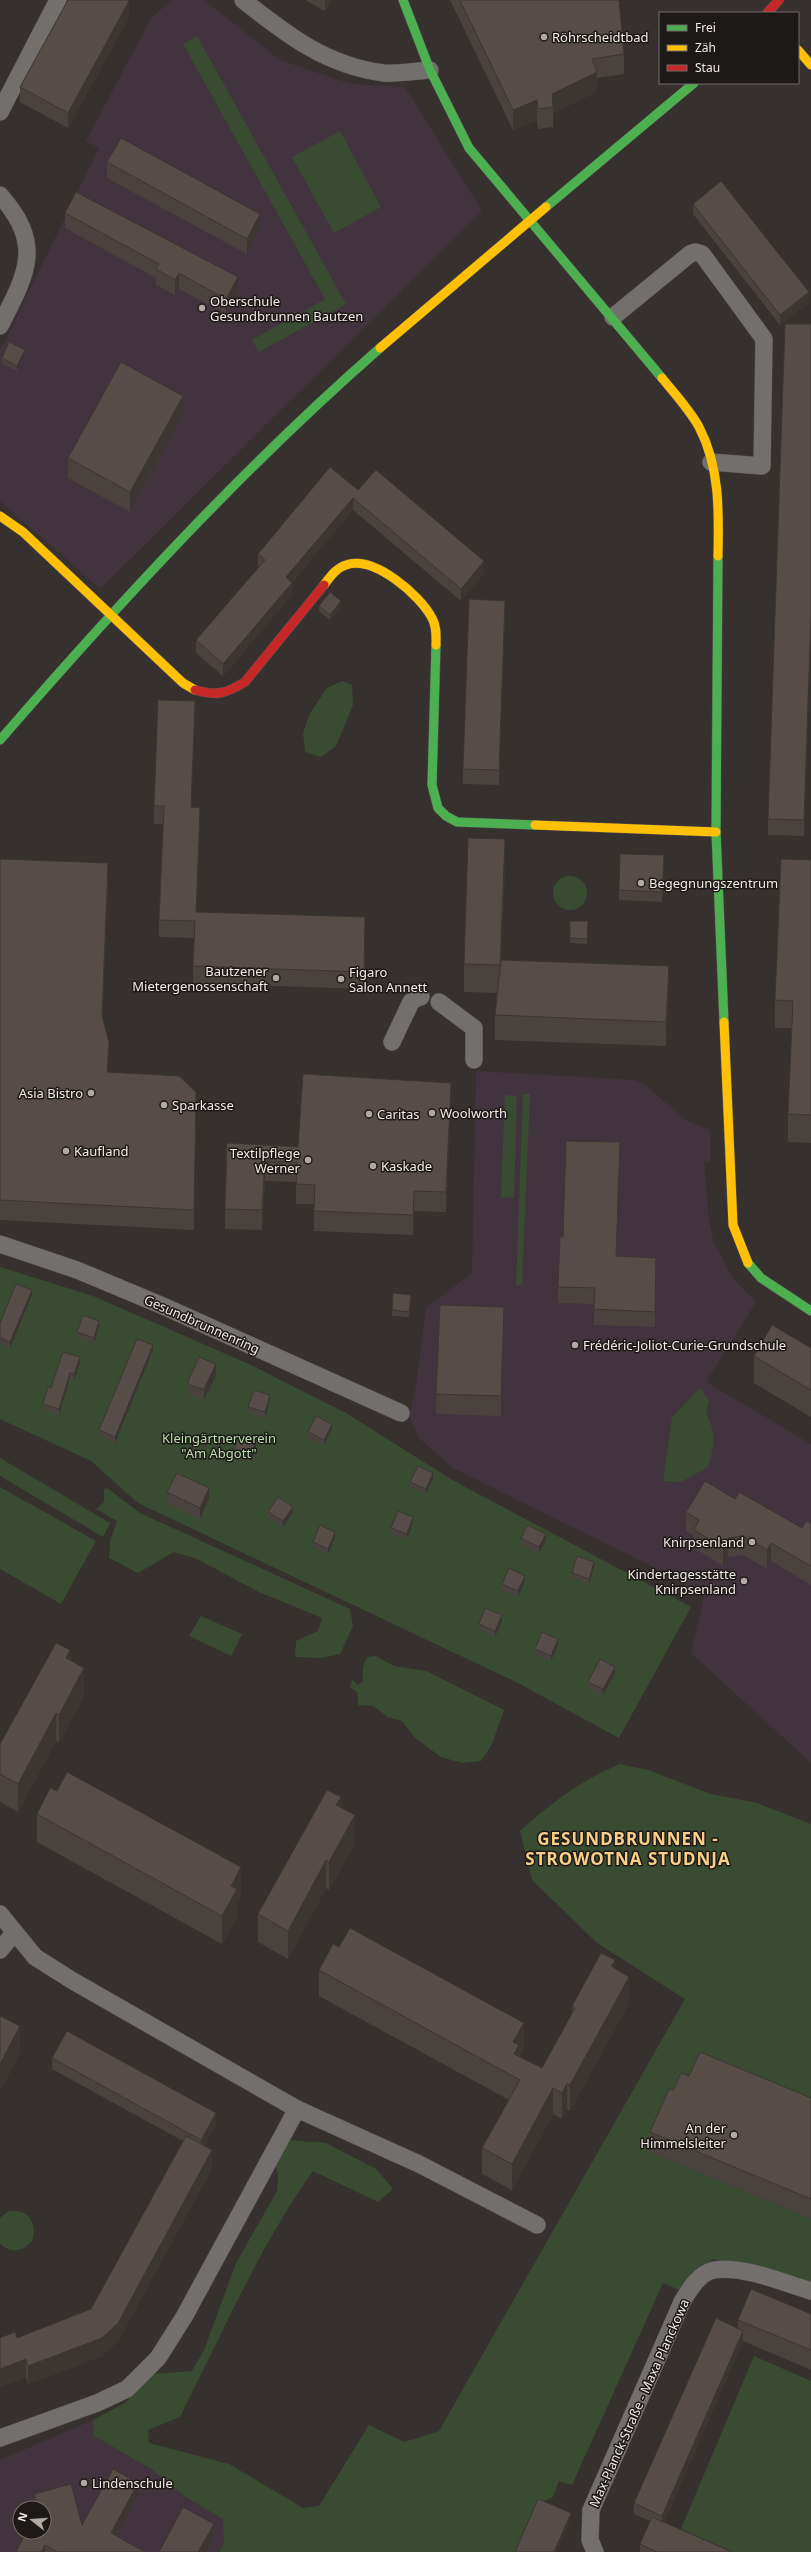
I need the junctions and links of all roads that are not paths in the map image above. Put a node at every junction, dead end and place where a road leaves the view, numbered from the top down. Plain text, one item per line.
1 (58, 0) edge
2 (403, 0) edge
3 (779, 0) edge
4 (247, 1) edge
5 (759, 4) dead end
6 (766, 12) edge
7 (768, 12) edge
8 (799, 51) edge
9 (811, 65) edge
10 (430, 70) junction
11 (693, 84) edge
12 (0, 112) edge
13 (0, 195) edge
14 (530, 222) junction
15 (613, 317) junction
16 (0, 326) edge
17 (711, 462) junction
18 (0, 516) edge
19 (109, 615) junction
20 (0, 740) edge
21 (716, 832) junction
22 (392, 1042) dead end
23 (474, 1060) dead end
24 (0, 1244) edge
25 (811, 1312) edge
26 (401, 1413) dead end
27 (0, 1914) edge
28 (14, 1933) junction
29 (0, 1950) edge
30 (297, 2109) junction
31 (537, 2225) dead end
32 (811, 2290) edge
33 (0, 2438) edge
34 (595, 2552) edge

1 - 12 street
2 - 10 street
3 - 7 street
4 - 10 street
5 - 6 street
8 - 9 street
10 - 14 street
11 - 14 street
13 - 16 street
14 - 15 street
14 - 19 street
15 - 17 street
15 - 17 street
17 - 21 street
18 - 19 street
19 - 20 street
19 - 21 street
21 - 25 street
22 - 23 street
24 - 26 street, Gesundbrunnenring
27 - 28 street
28 - 29 street
28 - 30 street
30 - 31 street
30 - 33 street
32 - 34 street, Max-Planck-Straße - Maxa Planckowa

